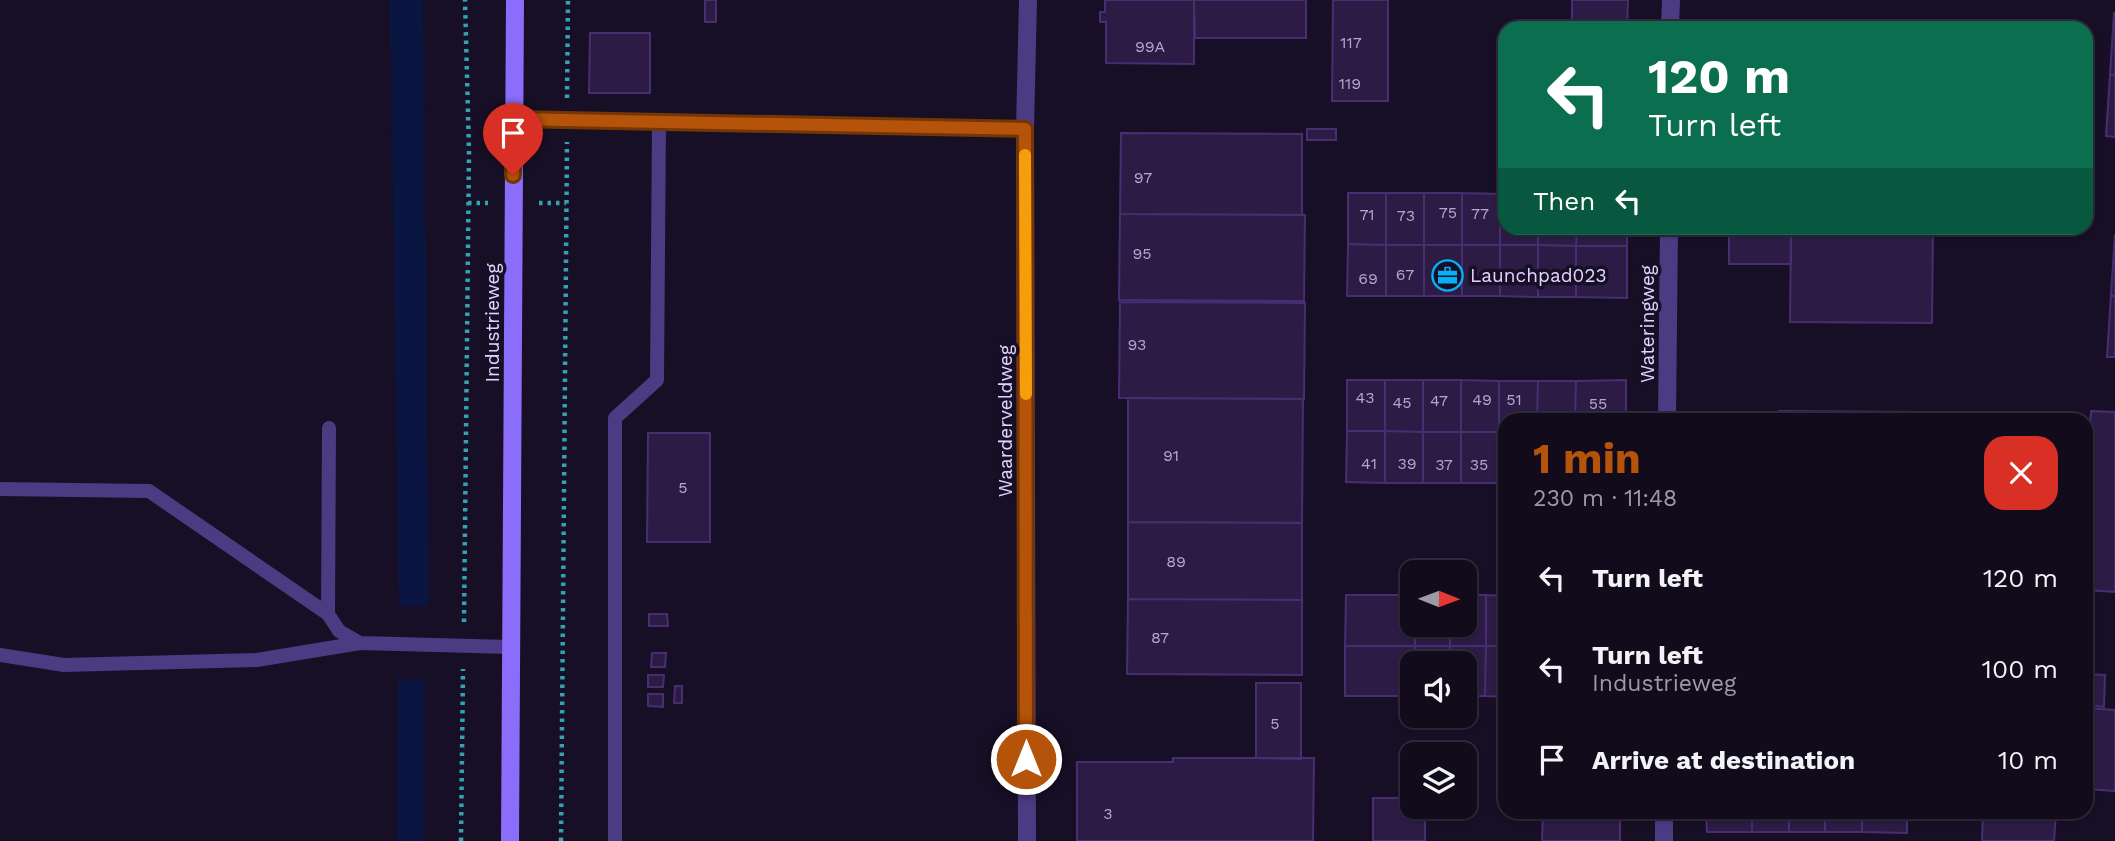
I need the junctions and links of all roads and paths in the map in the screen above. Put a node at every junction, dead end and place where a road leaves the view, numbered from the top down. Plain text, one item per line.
1 (465, 0) edge
2 (514, 0) edge
3 (568, 0) edge
4 (1028, 0) edge
5 (1671, 0) edge
6 (1671, 21) edge
7 (514, 119) junction
8 (567, 120) junction
9 (659, 122) junction
10 (1025, 129) junction
11 (1669, 235) edge
12 (1667, 413) edge
13 (329, 428) dead end
14 (0, 489) edge
15 (328, 614) junction
16 (360, 643) junction
17 (464, 646) junction
18 (511, 647) junction
19 (0, 655) edge
20 (1664, 819) edge
21 (461, 841) edge
22 (510, 841) edge
23 (561, 841) edge
24 (615, 841) edge
25 (1027, 841) edge
26 (1664, 841) edge

1 - 17 path
2 - 7 street, Industrieweg
3 - 8 path
4 - 10 street, Waarderveldweg
5 - 6 street
7 - 8 lane
7 - 18 street, Industrieweg
8 - 9 lane
8 - 23 path
9 - 10 lane
9 - 24 lane
10 - 25 street, Waarderveldweg
11 - 12 street, Wateringweg
13 - 15 lane
14 - 15 lane
15 - 16 lane
16 - 17 lane
16 - 19 lane
17 - 18 lane
17 - 21 path
18 - 22 street, Industrieweg
20 - 26 street

